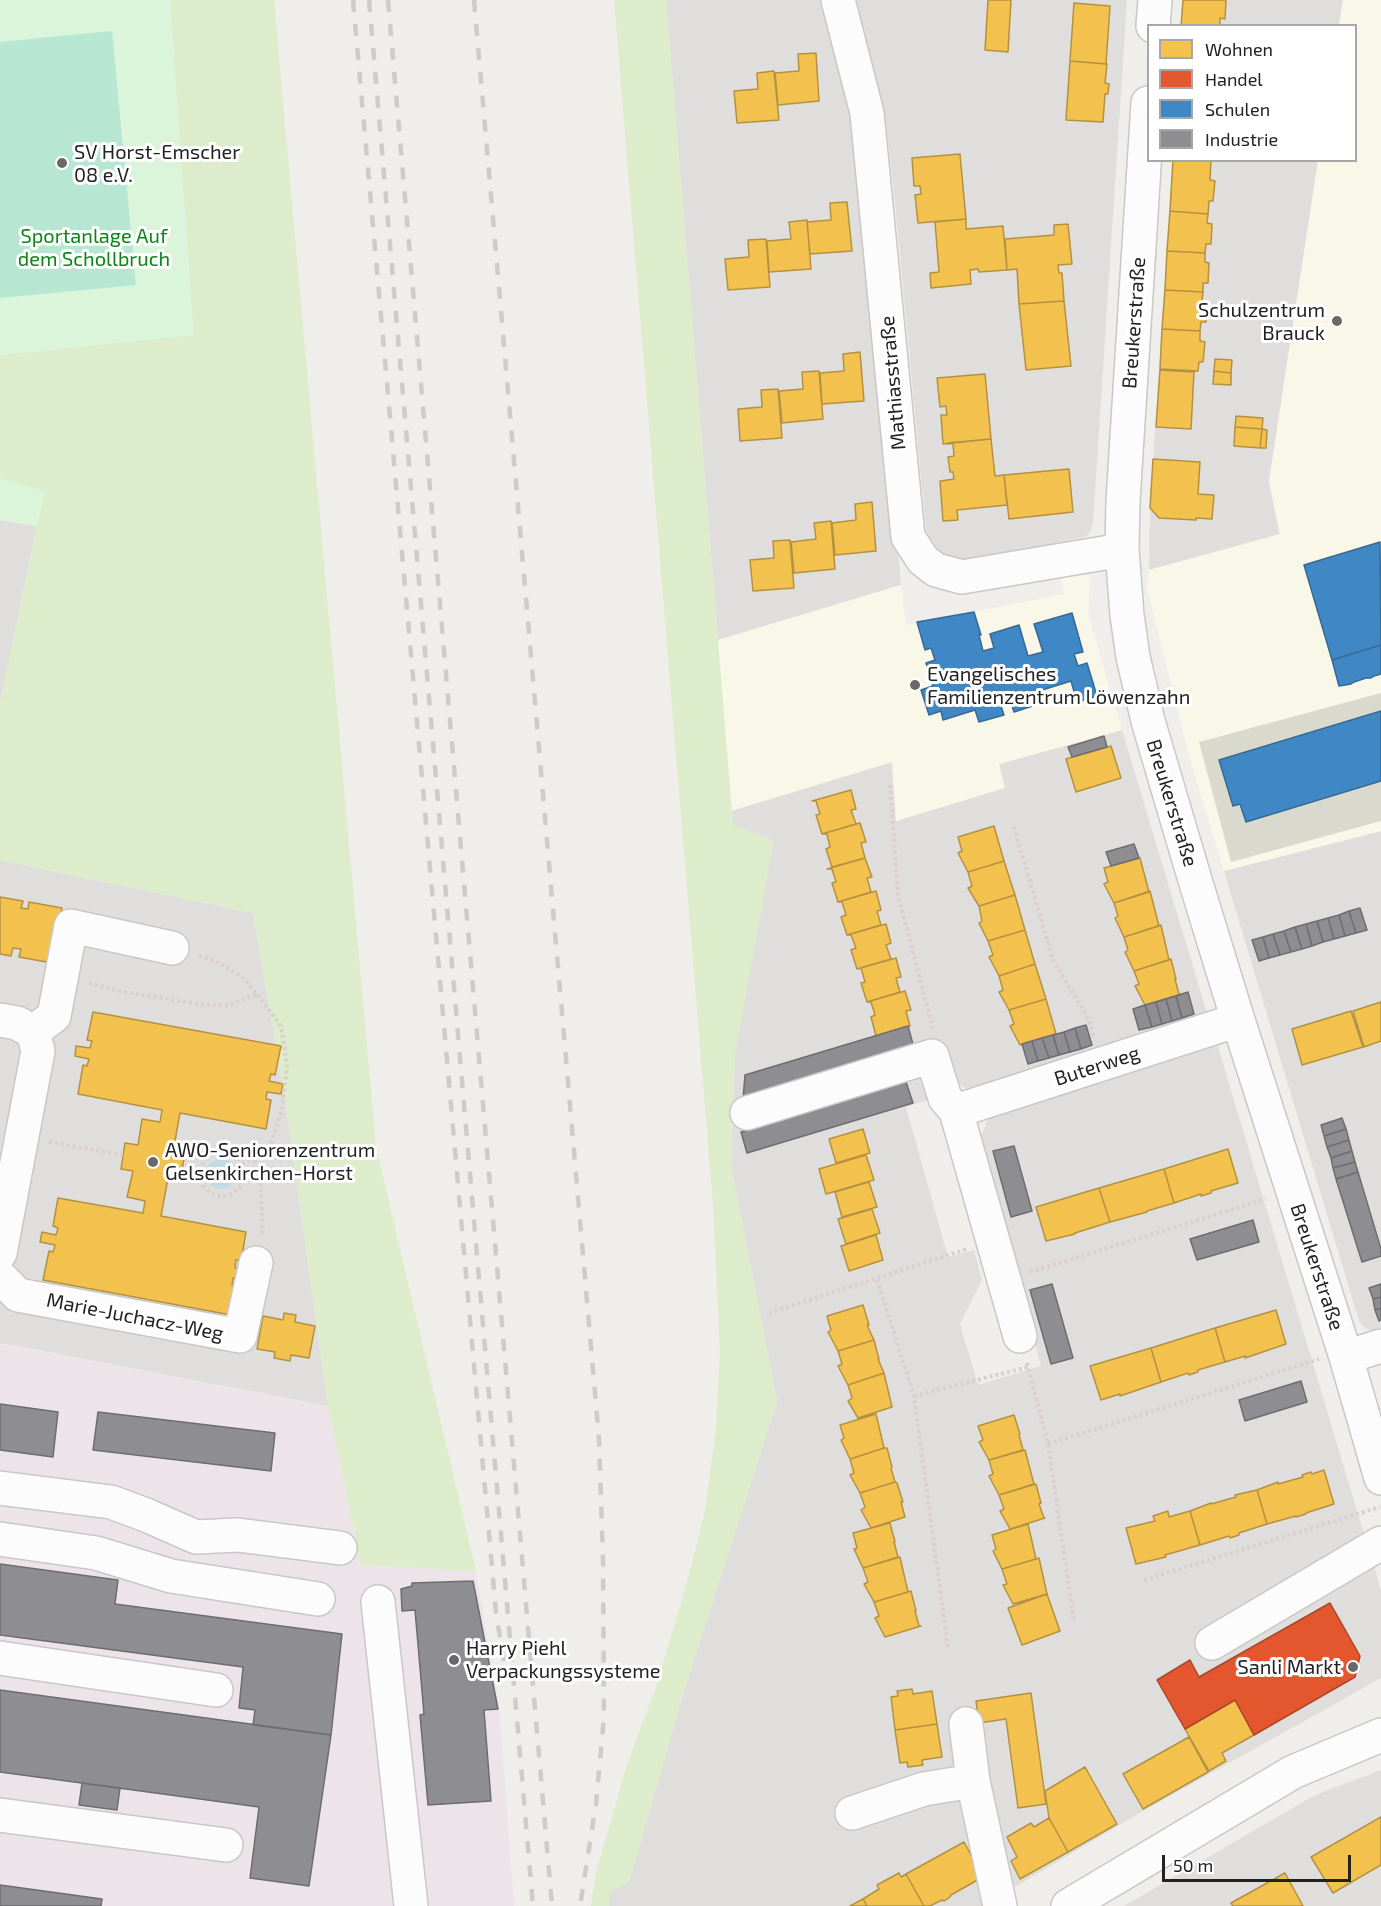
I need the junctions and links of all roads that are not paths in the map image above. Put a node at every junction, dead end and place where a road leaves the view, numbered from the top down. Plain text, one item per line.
1 (838, 0) edge
2 (1155, 0) edge
3 (1154, 24) edge
4 (1147, 134) edge
5 (1122, 550) junction
6 (172, 948) road end
7 (0, 1020) edge
8 (1238, 1020) junction
9 (33, 1032) junction
10 (956, 1111) junction
11 (747, 1113) dead end
12 (0, 1253) edge
13 (256, 1263) road end
14 (0, 1277) edge
15 (1381, 1346) edge
16 (1024, 1352) road end
17 (1345, 1354) junction
18 (1381, 1478) edge
19 (0, 1488) edge
20 (0, 1539) edge
21 (1381, 1543) edge
22 (339, 1548) dead end
23 (318, 1599) dead end
24 (378, 1602) dead end
25 (1212, 1643) dead end
26 (0, 1658) edge
27 (216, 1690) dead end
28 (966, 1724) dead end
29 (1381, 1735) edge
30 (973, 1781) junction
31 (852, 1813) dead end
32 (0, 1815) edge
33 (226, 1845) dead end
34 (411, 1906) edge
35 (1000, 1906) edge
36 (1068, 1906) edge

1 - 5 street, Mathiasstraße
2 - 3 street
4 - 5 street, Breukerstraße
5 - 8 street, Breukerstraße
6 - 9 street
7 - 9 street
8 - 10 street, Buterweg
8 - 17 street, Breukerstraße
9 - 12 street
10 - 11 street
10 - 16 street
13 - 14 street, Marie-Juchacz-Weg
15 - 17 street
17 - 18 street, Breukerstraße
19 - 22 street
20 - 23 street
21 - 25 street
24 - 34 street
26 - 27 street
28 - 30 street
29 - 36 street
30 - 31 street
30 - 35 street
32 - 33 street

